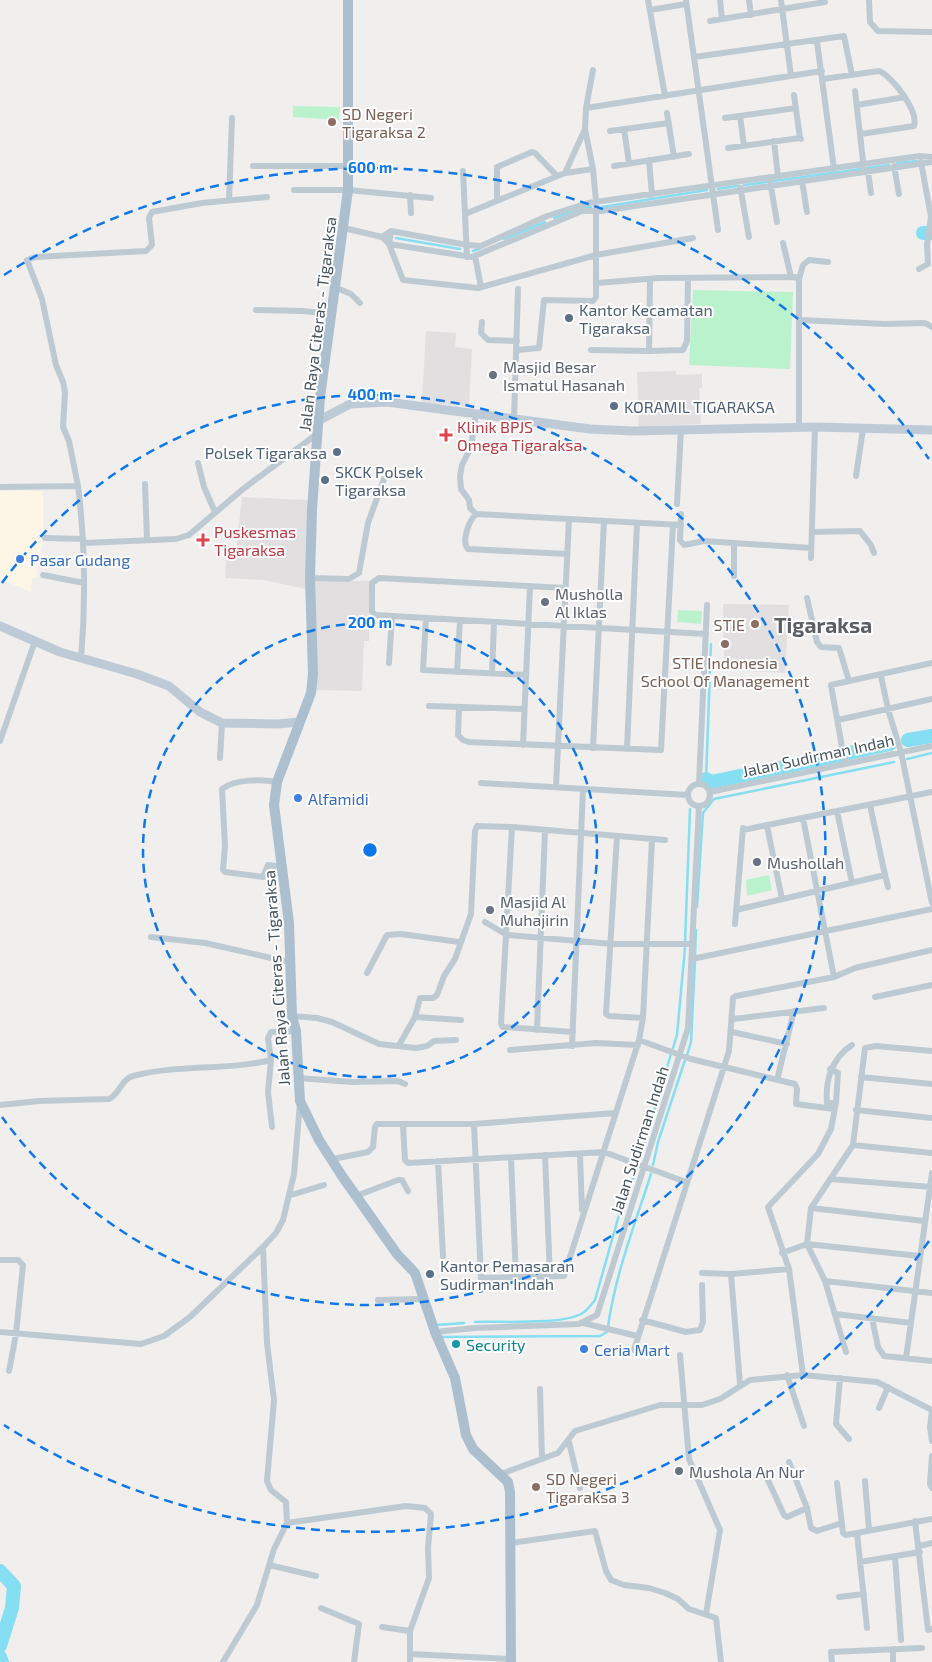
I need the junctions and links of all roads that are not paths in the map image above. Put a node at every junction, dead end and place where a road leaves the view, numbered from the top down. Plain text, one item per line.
1 (348, 0) edge
2 (648, 0) edge
3 (720, 0) edge
4 (749, 0) edge
5 (781, 0) edge
6 (869, 0) edge
7 (686, 2) edge
8 (825, 2) dead end
9 (650, 10) junction
10 (782, 10) junction
11 (751, 15) junction
12 (722, 19) junction
13 (710, 21) dead end
14 (932, 32) edge
15 (817, 42) junction
16 (786, 43) junction
17 (694, 56) junction
18 (593, 70) dead end
19 (822, 71) junction
20 (852, 75) junction
21 (791, 76) junction
22 (823, 79) junction
23 (699, 90) junction
24 (855, 91) dead end
25 (794, 95) dead end
26 (665, 96) junction
27 (905, 97) junction
28 (857, 104) junction
29 (586, 108) junction
30 (796, 108) junction
31 (667, 113) dead end
32 (740, 116) junction
33 (232, 118) dead end
34 (725, 118) dead end
35 (668, 123) junction
36 (585, 129) junction
37 (624, 129) junction
38 (610, 131) dead end
39 (861, 134) junction
40 (774, 141) junction
41 (744, 146) junction
42 (728, 148) dead end
43 (688, 154) dead end
44 (920, 156) junction
45 (674, 157) junction
46 (932, 157) edge
47 (649, 160) junction
48 (894, 160) junction
49 (932, 162) edge
50 (629, 163) junction
51 (863, 164) junction
52 (921, 164) junction
53 (253, 166) dead end
54 (348, 166) junction
55 (614, 166) dead end
56 (895, 168) junction
57 (593, 169) junction
58 (834, 169) junction
59 (463, 171) dead end
60 (866, 172) junction
61 (566, 173) junction
62 (557, 176) junction
63 (778, 177) junction
64 (802, 180) junction
65 (770, 182) junction
66 (740, 186) junction
67 (294, 190) dead end
68 (348, 190) junction
69 (711, 190) junction
70 (871, 193) dead end
71 (899, 194) dead end
72 (410, 195) junction
73 (652, 195) junction
74 (267, 197) dead end
75 (431, 198) dead end
76 (497, 199) junction
77 (229, 201) junction
78 (596, 201) junction
79 (596, 211) junction
80 (807, 212) dead end
81 (411, 213) dead end
82 (465, 214) junction
83 (547, 216) junction
84 (777, 222) dead end
85 (550, 225) junction
86 (344, 228) junction
87 (718, 230) dead end
88 (391, 231) junction
89 (382, 237) junction
90 (749, 237) dead end
91 (693, 238) dead end
92 (784, 243) dead end
93 (389, 244) junction
94 (467, 245) junction
95 (596, 255) junction
96 (471, 256) junction
97 (828, 262) dead end
98 (930, 263) edge
99 (919, 269) dead end
100 (791, 277) junction
101 (688, 278) junction
102 (650, 279) junction
103 (799, 279) junction
104 (597, 283) junction
105 (337, 288) junction
106 (482, 288) junction
107 (518, 289) dead end
108 (360, 302) dead end
109 (256, 310) dead end
110 (332, 314) junction
111 (800, 320) junction
112 (482, 322) dead end
113 (932, 325) edge
114 (517, 341) junction
115 (517, 350) junction
116 (591, 350) dead end
117 (649, 351) junction
118 (476, 413) junction
119 (514, 419) junction
120 (318, 421) junction
121 (815, 427) junction
122 (799, 428) junction
123 (681, 429) junction
124 (863, 429) junction
125 (932, 430) edge
126 (317, 434) junction
127 (198, 463) dead end
128 (856, 476) dead end
129 (384, 479) dead end
130 (145, 484) dead end
131 (78, 486) junction
132 (0, 487) edge
133 (678, 504) dead end
134 (215, 512) junction
135 (476, 514) junction
136 (681, 514) dead end
137 (569, 519) junction
138 (604, 521) junction
139 (637, 523) junction
140 (677, 525) junction
141 (812, 532) junction
142 (45, 538) dead end
143 (147, 540) junction
144 (83, 541) junction
145 (734, 543) junction
146 (811, 548) junction
147 (874, 553) dead end
148 (567, 554) junction
149 (811, 558) dead end
150 (44, 575) dead end
151 (734, 576) dead end
152 (310, 578) junction
153 (84, 583) junction
154 (530, 586) junction
155 (565, 588) junction
156 (808, 598) dead end
157 (707, 605) dead end
158 (392, 616) junction
159 (426, 618) junction
160 (460, 620) junction
161 (494, 622) junction
162 (528, 624) junction
163 (0, 626) edge
164 (563, 626) junction
165 (599, 628) junction
166 (632, 630) junction
167 (668, 632) junction
168 (706, 634) junction
169 (35, 641) junction
170 (81, 659) junction
171 (389, 663) dead end
172 (932, 663) edge
173 (457, 672) junction
174 (492, 674) junction
175 (526, 675) junction
176 (881, 676) junction
177 (849, 681) junction
178 (932, 699) edge
179 (429, 706) dead end
180 (459, 707) junction
181 (524, 709) junction
182 (888, 709) junction
183 (838, 720) junction
184 (299, 722) junction
185 (222, 723) junction
186 (0, 741) edge
187 (523, 745) junction
188 (558, 746) junction
189 (932, 746) edge
190 (594, 748) junction
191 (627, 750) junction
192 (901, 752) junction
193 (220, 758) dead end
194 (845, 764) junction
195 (277, 782) junction
196 (481, 783) dead end
197 (699, 783) junction
198 (556, 787) junction
199 (583, 789) junction
200 (710, 792) junction
201 (932, 792) edge
202 (688, 795) junction
203 (910, 797) junction
204 (870, 805) junction
205 (698, 806) junction
206 (837, 811) junction
207 (803, 818) junction
208 (512, 826) junction
209 (767, 826) junction
210 (545, 830) junction
211 (582, 834) junction
212 (617, 836) junction
213 (652, 839) junction
214 (665, 840) dead end
215 (283, 867) junction
216 (885, 875) junction
217 (852, 883) junction
218 (888, 887) dead end
219 (818, 892) junction
220 (782, 899) junction
221 (932, 903) edge
222 (932, 909) edge
223 (736, 910) junction
224 (485, 922) dead end
225 (734, 924) dead end
226 (826, 931) junction
227 (507, 935) junction
228 (151, 937) dead end
229 (541, 938) junction
230 (460, 942) junction
231 (577, 942) junction
232 (612, 944) junction
233 (692, 944) junction
234 (647, 945) junction
235 (932, 950) edge
236 (692, 959) junction
237 (289, 962) junction
238 (367, 973) dead end
239 (834, 977) junction
240 (932, 985) edge
241 (875, 997) dead end
242 (824, 1008) dead end
243 (794, 1011) junction
244 (292, 1016) junction
245 (415, 1018) junction
246 (643, 1018) junction
247 (733, 1019) junction
248 (461, 1020) dead end
249 (538, 1030) junction
250 (296, 1031) junction
251 (573, 1032) junction
252 (732, 1032) junction
253 (456, 1040) dead end
254 (638, 1043) junction
255 (787, 1044) junction
256 (399, 1045) junction
257 (852, 1045) dead end
258 (572, 1046) junction
259 (510, 1050) dead end
260 (932, 1051) edge
261 (681, 1054) junction
262 (271, 1060) junction
263 (723, 1068) junction
264 (830, 1069) junction
265 (861, 1077) junction
266 (298, 1078) junction
267 (777, 1080) junction
268 (405, 1084) dead end
269 (932, 1084) edge
270 (300, 1101) junction
271 (0, 1105) edge
272 (835, 1106) junction
273 (856, 1110) junction
274 (614, 1113) junction
275 (932, 1118) edge
276 (474, 1124) junction
277 (403, 1125) junction
278 (272, 1127) dead end
279 (852, 1144) junction
280 (604, 1152) junction
281 (932, 1153) edge
282 (580, 1154) junction
283 (545, 1155) junction
284 (476, 1158) junction
285 (511, 1158) junction
286 (333, 1159) junction
287 (438, 1161) junction
288 (645, 1168) junction
289 (932, 1173) edge
290 (830, 1179) junction
291 (686, 1182) junction
292 (324, 1186) dead end
293 (931, 1187) edge
294 (408, 1191) dead end
295 (291, 1194) junction
296 (356, 1196) junction
297 (811, 1208) junction
298 (582, 1214) junction
299 (924, 1221) junction
300 (807, 1244) junction
301 (263, 1247) junction
302 (782, 1253) junction
303 (443, 1256) dead end
304 (919, 1256) junction
305 (0, 1260) edge
306 (789, 1269) junction
307 (702, 1273) dead end
308 (731, 1274) junction
309 (550, 1276) junction
310 (516, 1277) junction
311 (825, 1280) junction
312 (702, 1285) dead end
313 (916, 1291) junction
314 (932, 1293) edge
315 (422, 1299) junction
316 (378, 1300) dead end
317 (835, 1314) junction
318 (872, 1318) junction
319 (642, 1320) junction
320 (583, 1323) junction
321 (911, 1324) junction
322 (0, 1332) edge
323 (435, 1332) junction
324 (16, 1334) junction
325 (637, 1336) junction
326 (634, 1350) dead end
327 (846, 1352) dead end
328 (680, 1355) dead end
329 (906, 1358) junction
330 (932, 1361) edge
331 (9, 1371) dead end
332 (787, 1375) junction
333 (803, 1375) junction
334 (840, 1378) junction
335 (740, 1384) junction
336 (888, 1387) junction
337 (540, 1389) dead end
338 (683, 1404) junction
339 (879, 1408) dead end
340 (932, 1410) edge
341 (804, 1426) dead end
342 (849, 1439) dead end
343 (932, 1441) edge
344 (569, 1442) junction
345 (932, 1456) edge
346 (542, 1459) junction
347 (789, 1462) dead end
348 (501, 1474) junction
349 (767, 1478) dead end
350 (865, 1481) dead end
351 (837, 1483) dead end
352 (580, 1488) dead end
353 (932, 1488) edge
354 (808, 1508) junction
355 (932, 1519) edge
356 (915, 1520) junction
357 (287, 1523) junction
358 (842, 1523) junction
359 (868, 1530) junction
360 (857, 1533) junction
361 (511, 1542) junction
362 (932, 1543) edge
363 (920, 1549) junction
364 (895, 1557) junction
365 (860, 1562) junction
366 (269, 1565) junction
367 (316, 1576) dead end
368 (864, 1594) junction
369 (839, 1597) dead end
370 (929, 1599) edge
371 (321, 1608) dead end
372 (706, 1614) junction
373 (382, 1628) dead end
374 (867, 1628) dead end
375 (932, 1629) edge
376 (410, 1631) junction
377 (901, 1640) dead end
378 (922, 1648) dead end
379 (892, 1649) junction
380 (410, 1654) junction
381 (511, 1661) edge
382 (223, 1662) edge
383 (354, 1662) edge
384 (410, 1662) edge
385 (720, 1662) edge
386 (832, 1662) edge
387 (894, 1662) edge

1 - 54 main road, Jalan Raya Citeras - Tigaraksa
2 - 9 street
3 - 12 street
4 - 11 street
5 - 10 street
6 - 14 street
7 - 9 street
7 - 17 street
8 - 10 street
9 - 26 street
10 - 11 street
10 - 16 street
11 - 12 street
12 - 13 street
15 - 16 street
15 - 19 street
15 - 20 street
16 - 17 street
16 - 21 street
17 - 23 street
18 - 29 street
19 - 21 street
19 - 22 street
20 - 22 street
20 - 27 street
21 - 23 street
22 - 58 street
23 - 26 street
23 - 69 street
24 - 28 street
25 - 30 street
26 - 29 street
27 - 28 street
27 - 39 street
28 - 39 street
29 - 36 street
30 - 32 street
30 - 40 street
31 - 35 street
32 - 34 street
32 - 41 street
33 - 77 street
35 - 37 street
35 - 45 street
36 - 57 street
36 - 61 street
37 - 38 street
37 - 50 street
39 - 51 street
40 - 41 street
40 - 63 street
41 - 42 street
43 - 45 street
44 - 46 street
44 - 48 street
44 - 52 street
45 - 47 street
47 - 50 street
47 - 73 street
48 - 51 street
48 - 56 street
49 - 52 street
50 - 55 street
51 - 58 street
51 - 60 street
52 - 56 street
52 - 98 street
53 - 54 street
54 - 68 main road, Jalan Raya Citeras - Tigaraksa
56 - 60 street
56 - 71 street
57 - 61 street
57 - 78 street
58 - 63 street
59 - 82 street
60 - 64 street
60 - 70 street
61 - 62 street
62 - 76 street
62 - 76 street
63 - 65 street
64 - 65 street
64 - 80 street
65 - 66 street
65 - 84 street
66 - 69 street
66 - 90 street
67 - 68 street
68 - 72 street
68 - 86 main road, Jalan Raya Citeras - Tigaraksa
69 - 73 street
69 - 79 street
69 - 87 street
72 - 75 street
72 - 81 street
73 - 78 street
74 - 77 street
76 - 82 street
77 - 131 street
78 - 79 street
78 - 83 street
79 - 85 street
79 - 95 street
82 - 94 street
83 - 85 street
83 - 94 street
85 - 96 street
86 - 89 street
86 - 105 main road, Jalan Raya Citeras - Tigaraksa
88 - 89 street
88 - 93 street
88 - 94 street
89 - 93 street
91 - 95 street
92 - 100 street
93 - 96 street
93 - 106 street
94 - 96 street
95 - 104 street
95 - 106 street
96 - 106 street
97 - 103 street
98 - 99 street
100 - 101 street
100 - 103 street
101 - 102 street
101 - 117 street
102 - 104 street
102 - 117 street
103 - 111 street
104 - 115 street
105 - 108 street
105 - 110 main road, Jalan Raya Citeras - Tigaraksa
107 - 114 street
109 - 110 street
110 - 120 main road, Jalan Raya Citeras - Tigaraksa
111 - 113 street
111 - 122 street
112 - 114 street
114 - 115 street
115 - 119 street
116 - 117 street
118 - 119 street
118 - 120 street
118 - 135 street
119 - 123 street
120 - 126 main road, Jalan Raya Citeras - Tigaraksa
121 - 122 street
121 - 124 street
121 - 141 street
122 - 123 street
123 - 133 street
124 - 125 street
124 - 128 street
126 - 134 street
126 - 152 main road, Jalan Raya Citeras - Tigaraksa
127 - 134 street
129 - 152 street
130 - 143 street
131 - 132 street
131 - 144 street
134 - 143 street
135 - 137 street
135 - 148 street
136 - 140 street
137 - 138 street
137 - 148 street
138 - 139 street
138 - 165 street
139 - 140 street
139 - 166 street
140 - 145 street
140 - 167 street
141 - 146 street
141 - 147 street
142 - 144 street
143 - 144 street
144 - 153 street
145 - 146 street
145 - 151 street
146 - 149 street
148 - 155 street
150 - 153 street
152 - 184 main road, Jalan Raya Citeras - Tigaraksa
153 - 170 street
154 - 155 street
154 - 158 street
154 - 162 street
155 - 164 street
156 - 177 street
157 - 168 street
158 - 159 street
158 - 171 street
159 - 160 street
159 - 173 street
160 - 161 street
160 - 173 street
161 - 162 street
161 - 174 street
162 - 164 street
162 - 175 street
163 - 169 street
164 - 165 street
164 - 188 street
165 - 166 street
165 - 190 street
166 - 167 street
166 - 191 street
167 - 168 street
167 - 191 street
168 - 197 street
169 - 170 street
169 - 186 street
170 - 185 street
172 - 176 street
173 - 174 street
174 - 175 street
175 - 181 street
176 - 177 street
176 - 182 street
177 - 183 street
178 - 182 street
179 - 180 street
180 - 181 street
180 - 187 street
181 - 187 street
182 - 183 street
182 - 192 street
183 - 194 street
184 - 185 street
184 - 195 main road, Jalan Raya Citeras - Tigaraksa
185 - 193 street
187 - 188 street
188 - 190 street
188 - 198 street
189 - 192 street, Jalan Sudirman Indah
190 - 191 street
192 - 194 street, Jalan Sudirman Indah
192 - 203 street
194 - 200 street, Jalan Sudirman Indah
195 - 215 main road, Jalan Raya Citeras - Tigaraksa
195 - 215 street
196 - 198 street
197 - 200 street
197 - 202 street
198 - 199 street
199 - 202 street
199 - 211 street
200 - 205 street
201 - 203 street
202 - 205 street
203 - 204 street
203 - 221 street
204 - 206 street
204 - 216 street
205 - 233 street, Jalan Sudirman Indah
206 - 207 street
206 - 217 street
207 - 209 street
207 - 219 street
208 - 210 street
208 - 227 street
208 - 230 street
209 - 220 street
209 - 223 street
210 - 211 street
210 - 229 street
211 - 212 street
211 - 231 street
212 - 213 street
212 - 232 street
213 - 214 street
213 - 234 street
215 - 237 main road, Jalan Raya Citeras - Tigaraksa
216 - 217 street
216 - 218 street
217 - 219 street
219 - 220 street
219 - 226 street
220 - 223 street
222 - 226 street
223 - 225 street
224 - 227 street
226 - 236 street
226 - 239 street
227 - 229 street
227 - 249 street
228 - 237 street
229 - 231 street
229 - 249 street
230 - 238 street
230 - 245 street
231 - 232 street
231 - 251 street
232 - 234 street
232 - 246 street
233 - 234 street
233 - 236 street, Jalan Sudirman Indah
234 - 246 street
235 - 239 street
236 - 261 street, Jalan Sudirman Indah
237 - 244 main road, Jalan Raya Citeras - Tigaraksa
239 - 247 street
240 - 241 street
242 - 243 street
243 - 247 street
243 - 255 street
244 - 250 main road, Jalan Raya Citeras - Tigaraksa
244 - 256 street
245 - 248 street
245 - 256 street
246 - 254 street
247 - 252 street
249 - 251 street
250 - 262 street
250 - 266 main road, Jalan Raya Citeras - Tigaraksa
251 - 258 street
252 - 255 street
252 - 263 street
253 - 256 street
254 - 258 street
254 - 261 street
254 - 274 street
255 - 267 street
257 - 264 street
258 - 259 street
260 - 265 street
261 - 263 street
261 - 288 street, Jalan Sudirman Indah
262 - 271 street
262 - 278 street
263 - 267 street
263 - 291 street
264 - 272 street
264 - 272 street
265 - 269 street
265 - 273 street
266 - 268 street
266 - 270 main road, Jalan Raya Citeras - Tigaraksa
267 - 272 street
270 - 286 main road, Jalan Raya Citeras - Tigaraksa
270 - 295 street
272 - 302 street
273 - 275 street
273 - 279 street
274 - 276 street
274 - 280 street
276 - 277 street
276 - 284 street
277 - 286 street
277 - 287 street
279 - 281 street
279 - 290 street
280 - 282 street
280 - 288 street
280 - 298 street
282 - 283 street
282 - 298 street
283 - 285 street
283 - 309 street
284 - 285 street
284 - 287 street
284 - 310 street
285 - 310 street
286 - 296 main road, Jalan Raya Citeras - Tigaraksa
287 - 303 street
288 - 291 street
288 - 320 street, Jalan Sudirman Indah
289 - 293 street
290 - 293 street
290 - 297 street
291 - 319 street
292 - 295 street
293 - 299 street
294 - 296 street
295 - 301 street
296 - 315 main road, Jalan Raya Citeras - Tigaraksa
297 - 299 street
297 - 300 street
298 - 309 street
299 - 304 street
300 - 302 street
300 - 304 street
300 - 311 street
301 - 324 street
301 - 357 street
302 - 306 street
304 - 313 street
305 - 324 street
306 - 308 street
306 - 333 street
307 - 308 street
308 - 335 street
309 - 310 street
311 - 313 street
311 - 317 street
312 - 319 street
313 - 314 street
313 - 321 street
315 - 316 street
315 - 323 main road, Jalan Raya Citeras - Tigaraksa
317 - 318 street
317 - 327 street
318 - 321 street
318 - 329 street
319 - 325 street
320 - 323 street
320 - 325 street
321 - 329 street
322 - 324 street
323 - 348 main road, Jalan Raya Citeras - Tigaraksa
324 - 331 street
325 - 326 street
328 - 338 street
329 - 330 street
332 - 333 street
332 - 335 street
332 - 341 street
333 - 334 street
334 - 336 street
334 - 342 street
335 - 338 street
336 - 339 street
336 - 340 street
337 - 346 street
338 - 344 street
338 - 372 street
340 - 343 street
344 - 346 street
344 - 352 street
345 - 353 street
346 - 348 street
347 - 354 street
348 - 361 main road, Jalan Raya Citeras - Tigaraksa
349 - 354 street
350 - 359 street
351 - 358 street
354 - 358 street
355 - 356 street
356 - 359 street
356 - 363 street
357 - 366 street
357 - 376 street
358 - 360 street
359 - 360 street
360 - 365 street
361 - 372 street
361 - 381 main road, Jalan Raya Citeras - Tigaraksa
362 - 363 street
363 - 364 street
363 - 370 street
364 - 365 street
364 - 377 street
365 - 368 street
366 - 367 street
366 - 382 street
368 - 369 street
368 - 374 street
370 - 375 street
371 - 383 street
372 - 385 street
373 - 376 street
376 - 380 street
378 - 379 street
379 - 386 street
379 - 387 street
380 - 381 street
380 - 384 street

